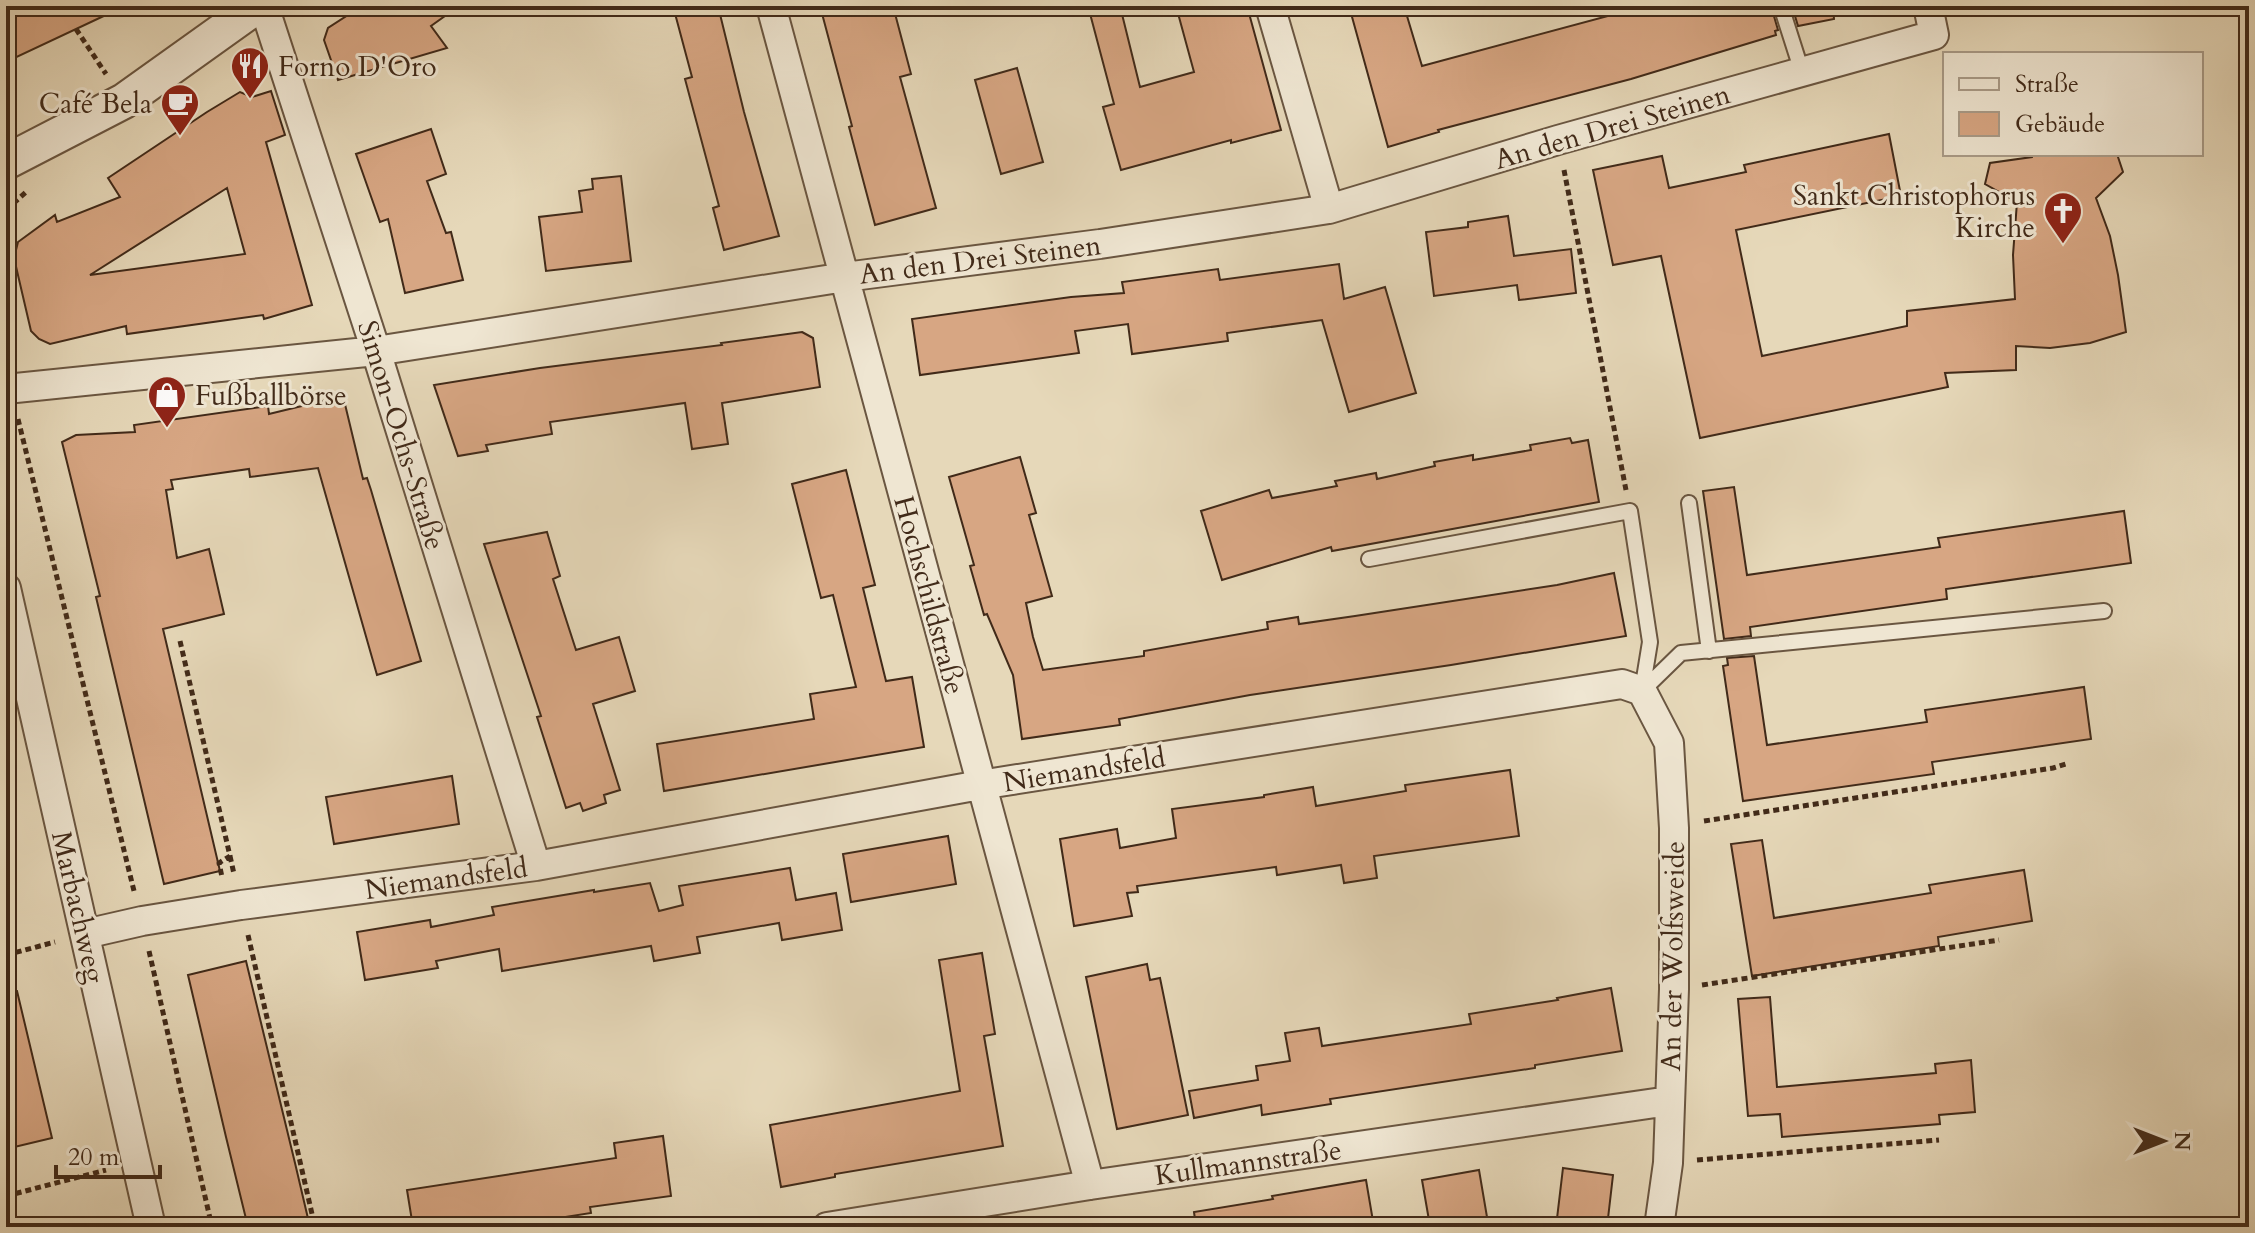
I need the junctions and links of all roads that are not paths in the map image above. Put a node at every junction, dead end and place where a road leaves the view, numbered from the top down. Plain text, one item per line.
1 (771, 6) edge
2 (1270, 6) edge
3 (1781, 6) edge
4 (1928, 6) edge
5 (249, 9) edge
6 (1802, 72) junction
7 (6, 162) edge
8 (1329, 209) junction
9 (845, 277) junction
10 (376, 351) junction
11 (8, 389) edge
12 (1689, 503) dead end
13 (1369, 559) dead end
14 (6, 588) edge
15 (2104, 611) dead end
16 (1709, 651) junction
17 (1642, 691) junction
18 (980, 785) junction
19 (536, 866) junction
20 (85, 934) junction
21 (1669, 1101) junction
22 (1090, 1185) junction
23 (151, 1227) edge
24 (827, 1227) edge
25 (1659, 1227) edge

1 - 9 street, Hochschildstraße
2 - 8 street
3 - 6 lane
4 - 6 street, An den Drei Steinen
5 - 7 street
5 - 10 street, Simon-Ochs-Straße
6 - 8 street, An den Drei Steinen
8 - 9 street, An den Drei Steinen
9 - 10 street, An den Drei Steinen
9 - 18 street, Hochschildstraße
10 - 11 street, An den Drei Steinen
10 - 19 street, Simon-Ochs-Straße
12 - 16 lane
13 - 17 lane
14 - 20 street, Marbachweg
15 - 16 lane
16 - 17 lane
17 - 18 street, Niemandsfeld
17 - 21 street, An der Wolfsweide
18 - 19 street, Niemandsfeld
18 - 22 street, Hochschildstraße
19 - 20 street, Niemandsfeld
20 - 23 street, Marbachweg
21 - 22 street, Kullmannstraße
21 - 25 street, An der Wolfsweide
22 - 24 street, Kullmannstraße

